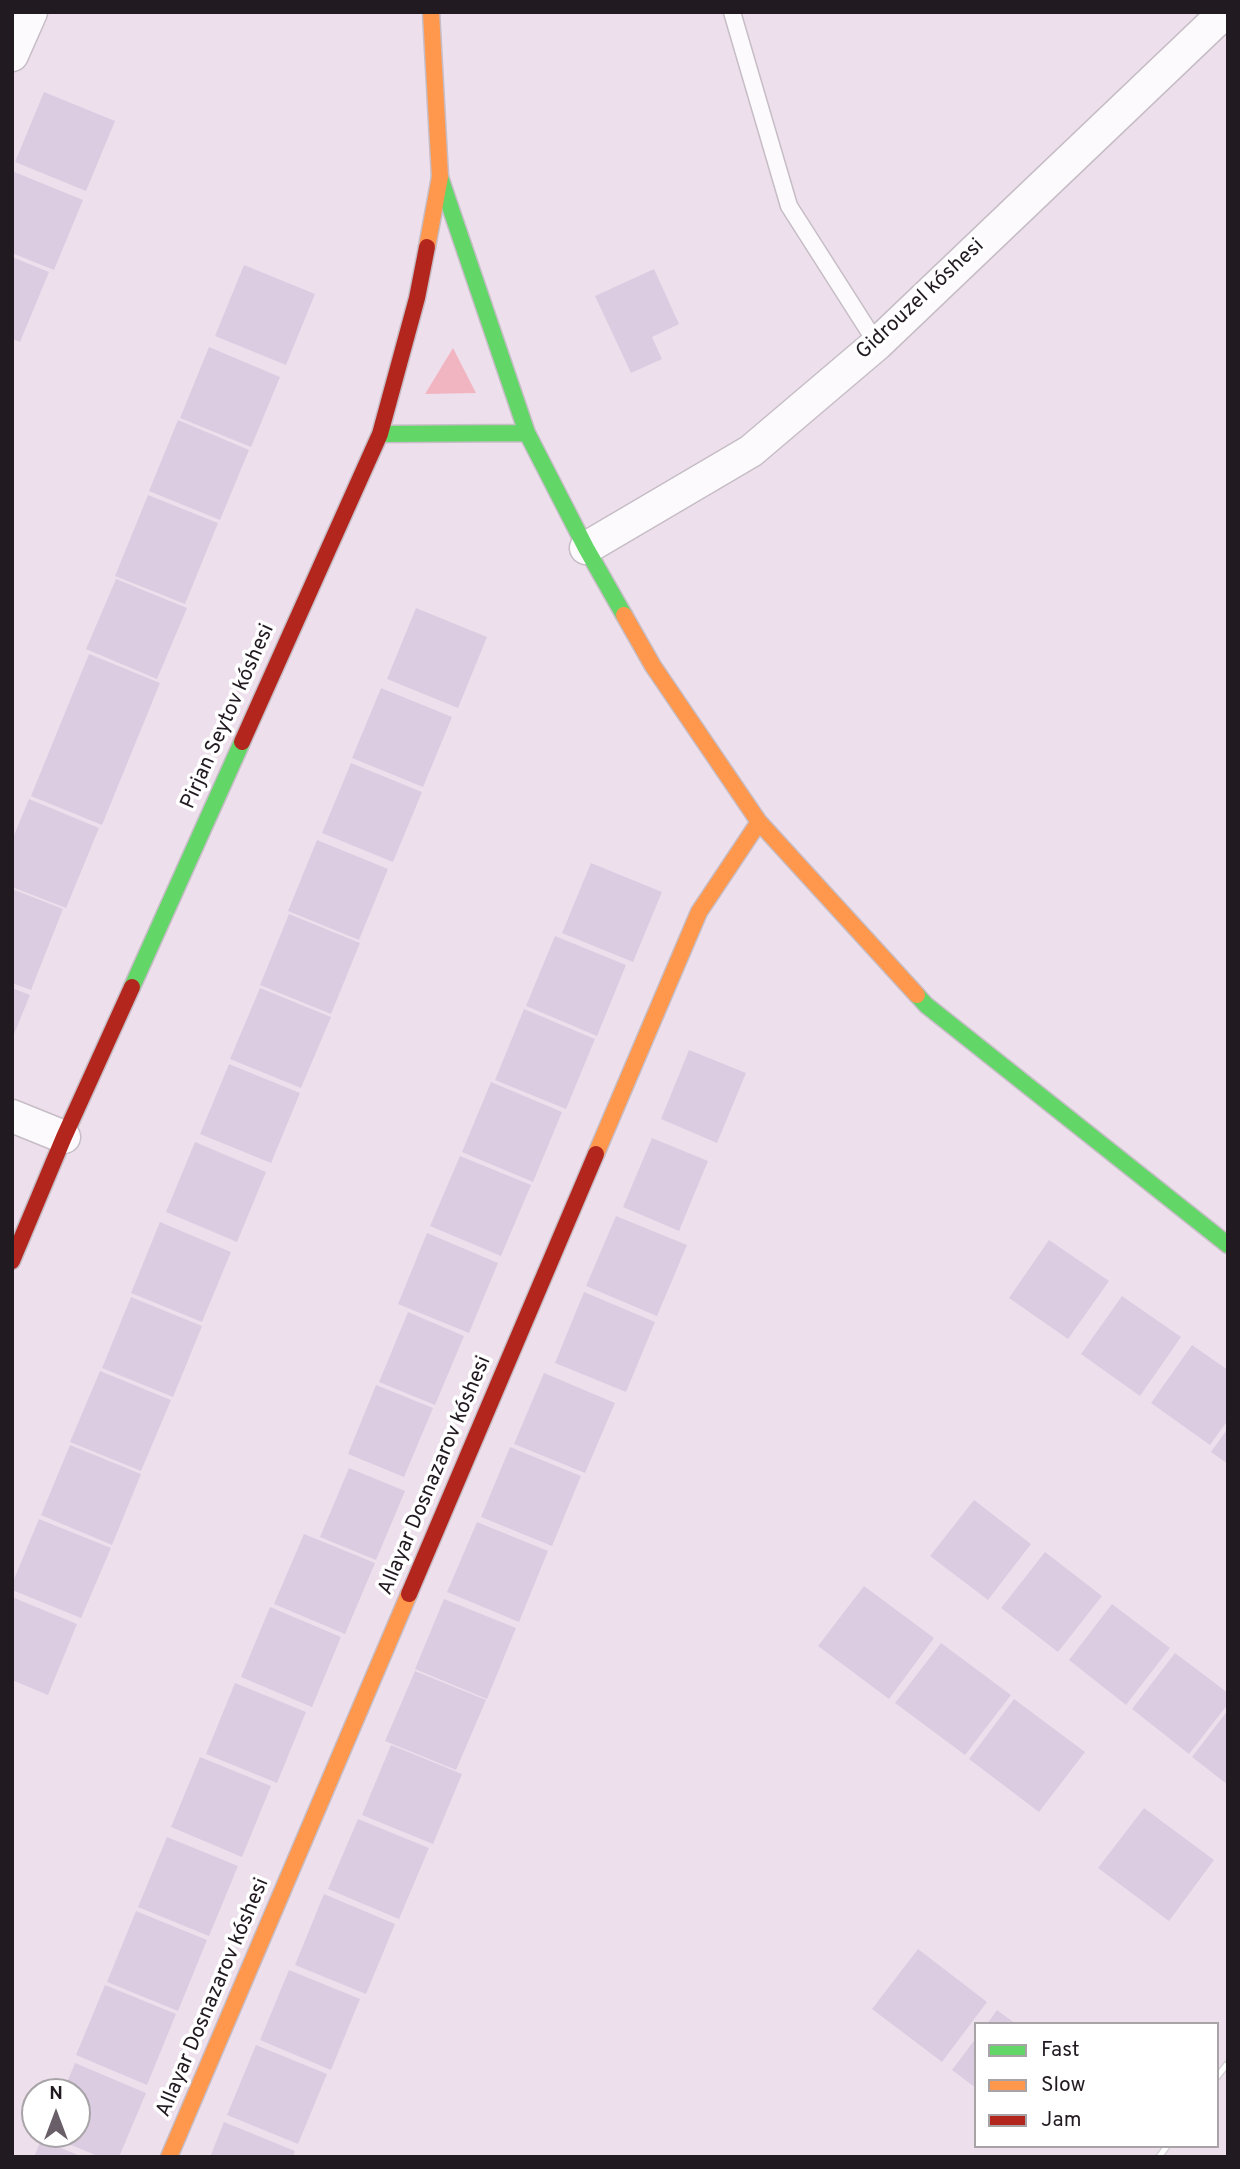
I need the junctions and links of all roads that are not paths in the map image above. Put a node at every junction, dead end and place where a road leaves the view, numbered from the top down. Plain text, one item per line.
1 (31, 12) edge
2 (431, 12) edge
3 (732, 12) edge
4 (1225, 12) edge
5 (12, 55) edge
6 (440, 177) junction
7 (877, 344) junction
8 (527, 433) junction
9 (380, 434) junction
10 (586, 548) junction
11 (760, 822) junction
12 (12, 1116) edge
13 (64, 1137) junction
14 (1228, 1245) edge
15 (12, 1261) edge
16 (170, 2157) edge

1 - 5 street
2 - 6 street
3 - 7 lane
4 - 7 street, Gidrouzel kóshesi
6 - 8 street
6 - 9 street, Pirjan Seytov kóshesi
7 - 10 street, Gidrouzel kóshesi
8 - 9 street
8 - 10 street
9 - 13 street, Pirjan Seytov kóshesi
10 - 11 street
11 - 14 street
11 - 16 street, Allayar Dosnazarov kóshesi
12 - 13 street
13 - 15 street, Pirjan Seytov kóshesi

